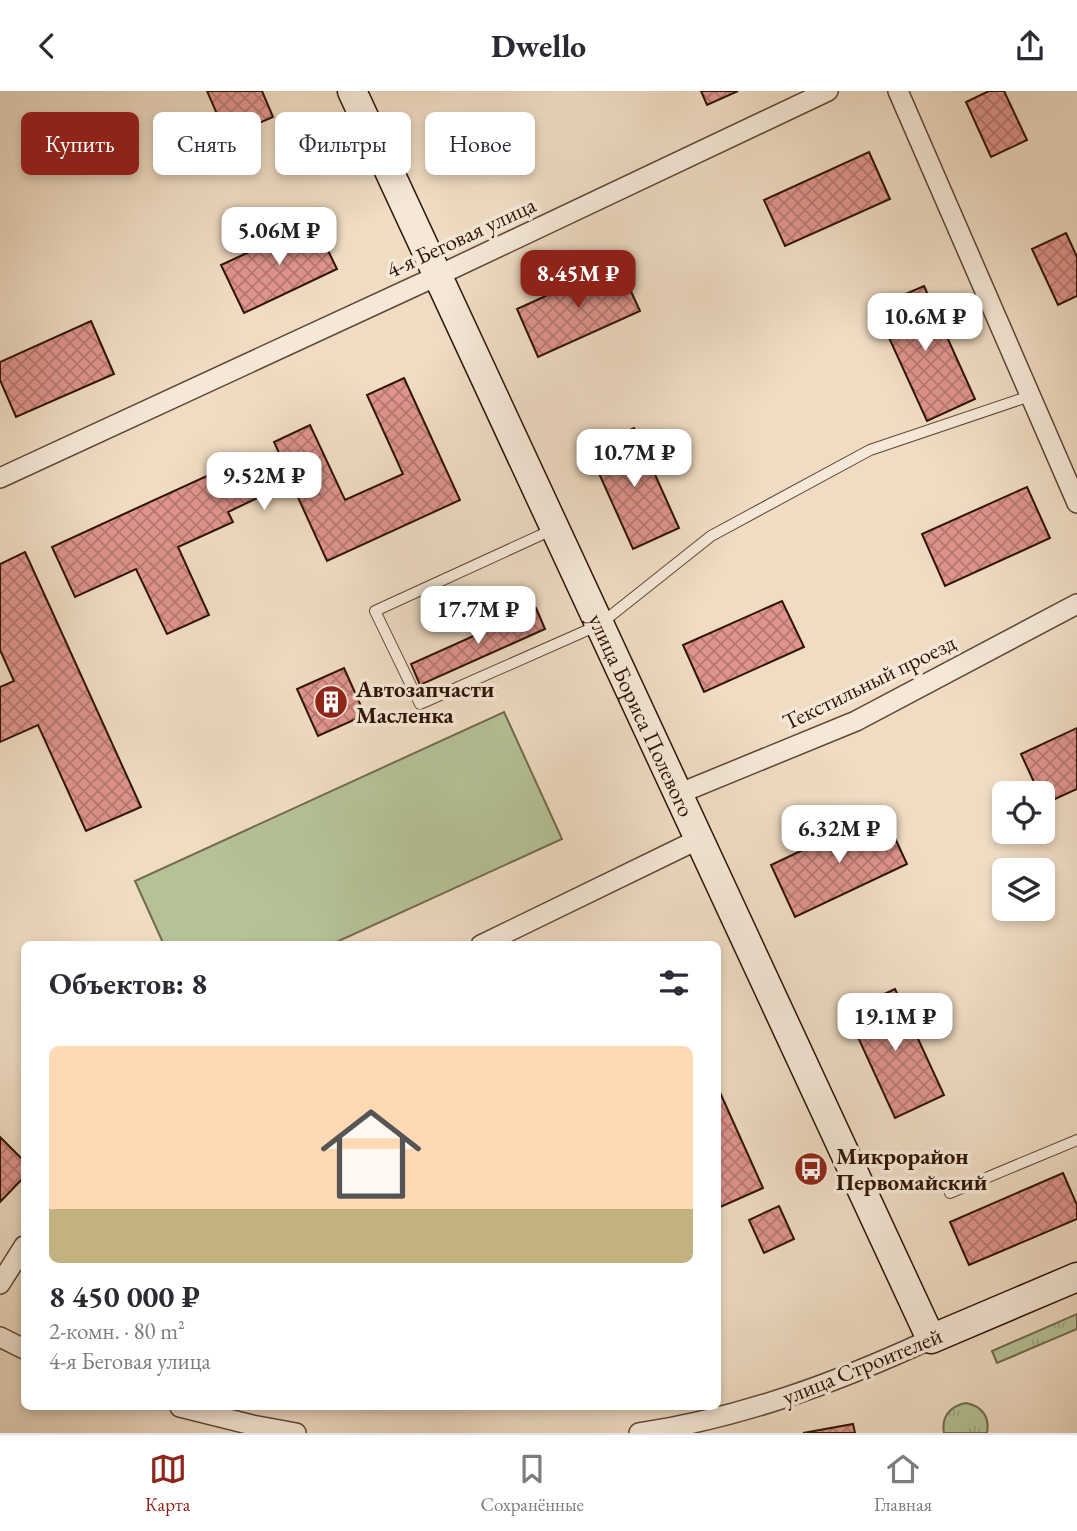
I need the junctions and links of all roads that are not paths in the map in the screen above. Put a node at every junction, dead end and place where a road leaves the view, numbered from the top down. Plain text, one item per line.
1 (352, 91) edge
2 (828, 91) edge
3 (898, 91) edge
4 (437, 276) junction
5 (1030, 396) junction
6 (0, 478) edge
7 (1077, 503) edge
8 (555, 529) junction
9 (1077, 604) edge
10 (599, 625) junction
11 (678, 795) junction
12 (699, 839) junction
13 (489, 941) edge
14 (1077, 1140) edge
15 (950, 1193) dead end
16 (21, 1251) edge
17 (1077, 1277) edge
18 (0, 1284) edge
19 (0, 1337) edge
20 (931, 1339) junction
21 (21, 1348) edge
22 (192, 1410) edge
23 (706, 1427) edge
24 (296, 1433) edge
25 (639, 1433) edge

1 - 4 main road, улица Бориса Полевого
2 - 4 street, 4-я Беговая улица
3 - 5 street
4 - 6 street, 4-я Беговая улица
4 - 8 main road, улица Бориса Полевого
5 - 7 street
5 - 10 lane
8 - 10 main road, улица Бориса Полевого
8 - 10 lane
9 - 11 street, Текстильный проезд
10 - 11 main road, улица Бориса Полевого
11 - 12 main road, улица Бориса Полевого
12 - 13 street
12 - 20 main road, улица Бориса Полевого
14 - 15 lane
16 - 18 street
17 - 20 main road, улица Строителей
19 - 21 street
20 - 23 street, улица Строителей
22 - 24 street
23 - 25 street, улица Строителей

